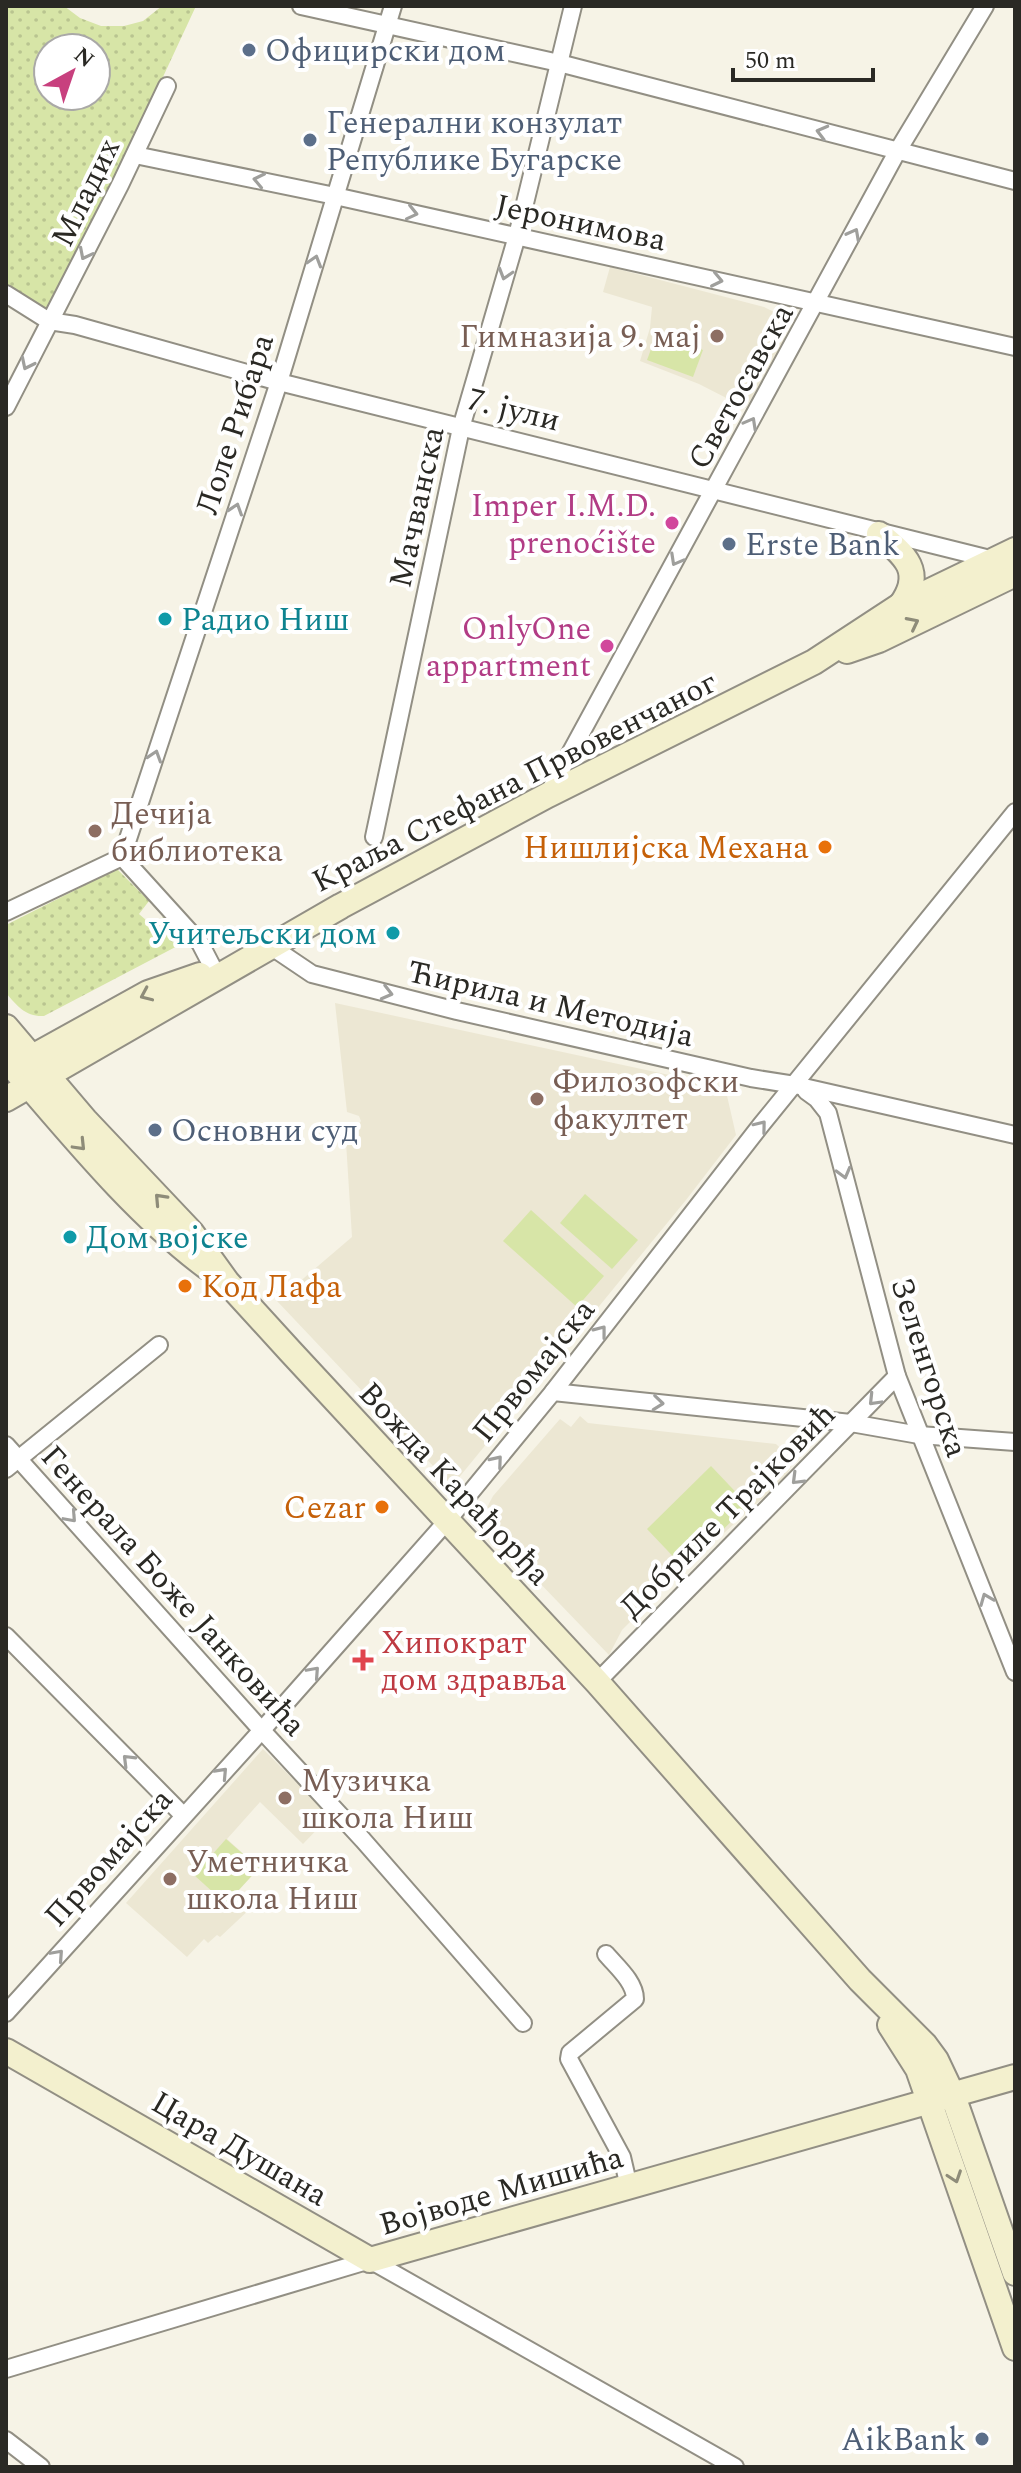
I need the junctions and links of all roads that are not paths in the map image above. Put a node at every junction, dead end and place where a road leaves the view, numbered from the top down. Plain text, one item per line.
1 (301, 6) edge
2 (393, 6) edge
3 (573, 6) edge
4 (985, 6) edge
5 (389, 24) junction
6 (559, 63) junction
7 (167, 86) dead end
8 (897, 152) junction
9 (135, 155) junction
10 (1015, 181) edge
11 (335, 196) junction
12 (517, 236) junction
13 (6, 294) edge
14 (817, 302) junction
15 (49, 321) junction
16 (1015, 347) edge
17 (279, 382) junction
18 (6, 407) edge
19 (461, 428) junction
20 (714, 492) junction
21 (879, 534) junction
22 (1008, 559) edge
23 (1015, 574) edge
24 (901, 605) junction
25 (814, 662) junction
26 (548, 795) junction
27 (1015, 812) edge
28 (374, 837) dead end
29 (122, 857) junction
30 (6, 912) edge
31 (269, 945) junction
32 (246, 959) junction
33 (214, 970) junction
34 (6, 1027) edge
35 (22, 1069) edge
36 (795, 1085) junction
37 (6, 1099) edge
38 (1015, 1135) edge
39 (159, 1345) dead end
40 (897, 1376) junction
41 (553, 1392) junction
42 (851, 1423) junction
43 (919, 1435) junction
44 (1015, 1442) edge
45 (6, 1445) edge
46 (12, 1464) edge
47 (447, 1521) junction
48 (6, 1636) edge
49 (1015, 1672) edge
50 (597, 1682) junction
51 (262, 1730) junction
52 (183, 1815) junction
53 (606, 1954) dead end
54 (860, 1980) junction
55 (6, 2013) edge
56 (523, 2023) dead end
57 (6, 2051) edge
58 (1015, 2077) edge
59 (953, 2096) junction
60 (929, 2103) junction
61 (629, 2187) junction
62 (370, 2260) junction
63 (1015, 2273) edge
64 (1015, 2348) edge
65 (6, 2369) edge
66 (6, 2440) edge
67 (41, 2467) edge
68 (735, 2467) edge

1 - 5 street
2 - 5 street, Лоле Рибара
3 - 6 street, Мачванска
4 - 8 street, Светосавска
5 - 6 street
5 - 11 street, Лоле Рибара
8 -> 6 street
6 - 12 street, Мачванска
7 - 9 street, Младих
8 - 10 street
14 -> 8 street, Светосавска
11 -> 9 street, Јеронимова
9 -> 15 street, Младих
11 -> 12 street, Јеронимова
17 -> 11 street, Лоле Рибара
12 -> 14 street, Јеронимова
12 -> 19 street, Мачванска
13 - 15 street, 7. јули
14 - 16 street, Јеронимова
20 -> 14 street, Светосавска
15 - 17 street, 7. јули
15 -> 18 street, Младих
17 - 19 street, 7. јули
29 -> 17 street, Лоле Рибара
19 - 20 street, 7. јули
19 - 28 street, Мачванска
20 - 21 street, 7. јули
20 -> 26 street, Светосавска
21 - 22 street, 7. јули
21 - 24 main road
22 - 24 main road, Краља Стефана Првовенчаног
25 -> 23 main road, Краља Стефана Првовенчаног
24 - 25 main road, Краља Стефана Првовенчаног
25 - 26 main road, Краља Стефана Првовенчаног
26 - 31 main road, Краља Стефана Првовенчаног
27 - 36 street, Првомајска
29 - 30 street
29 - 33 street
31 - 32 main road, Краља Стефана Првовенчаног
31 -> 36 street, Ћирила и Методија
32 - 33 main road, Краља Стефана Првовенчаног
32 - 35 main road, Краља Стефана Првовенчаног
33 -> 35 main road, Краља Стефана Првовенчаног
34 - 35 main road, Вожда Карађорђа
35 - 37 main road
35 - 47 main road, Вожда Карађорђа
36 - 38 street, Ћирила и Методија
36 -> 40 street, Зеленгорска
41 -> 36 street, Првомајска
39 - 46 street
40 -> 42 street, Добриле Трајковић
40 - 43 street, Зеленгорска
41 -> 42 street
47 -> 41 street, Првомајска
42 - 43 street
42 -> 50 street, Добриле Трајковић
43 - 44 street
49 -> 43 street, Зеленгорска
45 - 46 street, Генерала Боже Јанковића
46 -> 51 street, Генерала Боже Јанковића
47 - 50 main road, Вожда Карађорђа
51 -> 47 street, Првомајска
52 -> 48 street
50 - 54 main road, Вожда Карађорђа
52 -> 51 street, Првомајска
51 - 56 street, Генерала Боже Јанковића
55 -> 52 street, Првомајска
53 - 61 street
54 - 59 main road, Вожда Карађорђа
54 - 60 main road, Вожда Карађорђа
57 - 62 main road, Цара Душана
58 - 59 main road, Војводе Мишића
59 - 60 main road, Војводе Мишића
59 - 63 main road, Вожда Карађорђа
60 - 61 main road, Војводе Мишића
60 -> 64 main road, Вожда Карађорђа
61 - 62 main road, Војводе Мишића
62 - 65 street, Војводе Мишића
62 - 68 street, Цара Душана
66 - 67 street

